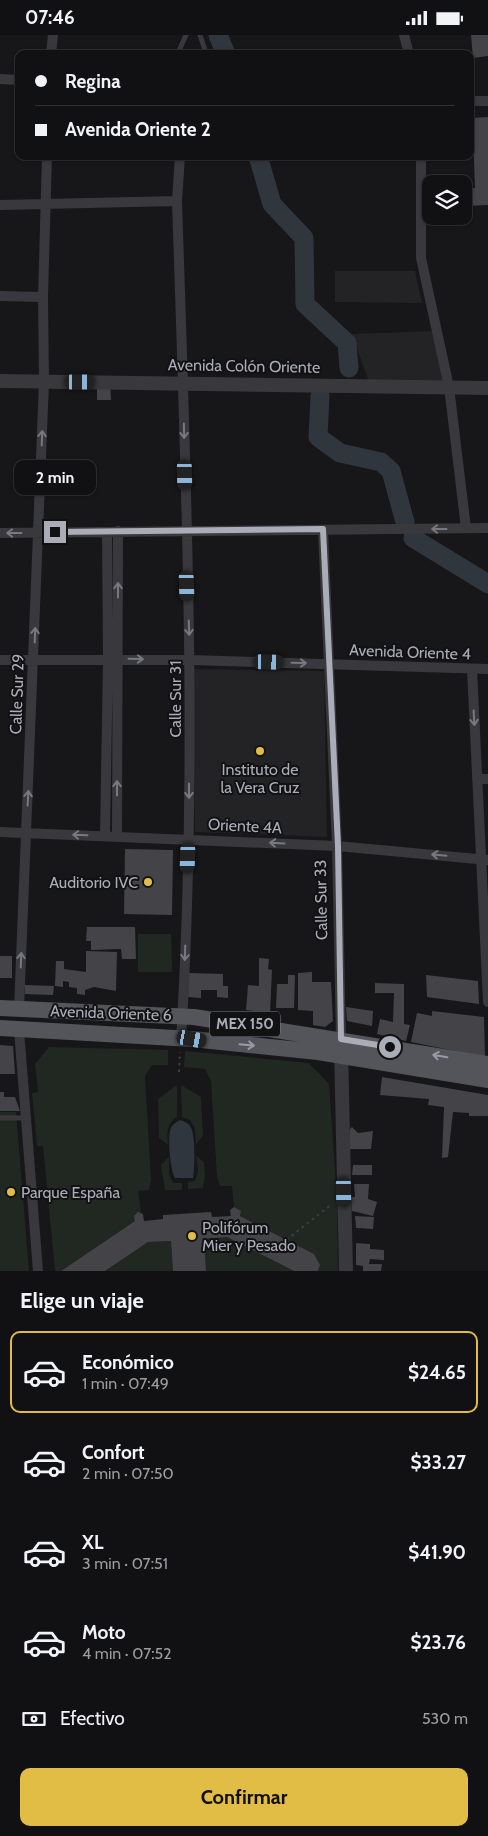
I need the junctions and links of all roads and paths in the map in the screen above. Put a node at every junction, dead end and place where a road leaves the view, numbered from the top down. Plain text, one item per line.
1 (53, 35) edge
2 (186, 35) edge
3 (200, 35) edge
4 (404, 35) edge
5 (51, 50) edge
6 (180, 50) edge
7 (205, 50) edge
8 (408, 50) edge
9 (0, 79) edge
10 (15, 80) edge
11 (474, 101) edge
12 (488, 101) edge
13 (47, 160) edge
14 (180, 160) edge
15 (421, 160) edge
16 (178, 201) junction
17 (45, 204) junction
18 (0, 205) edge
19 (0, 296) edge
20 (43, 297) junction
21 (0, 381) edge
22 (44, 382) junction
23 (183, 382) junction
24 (449, 387) junction
25 (488, 388) edge
26 (488, 528) edge
27 (323, 529) junction
28 (466, 529) junction
29 (186, 530) junction
30 (107, 531) junction
31 (118, 531) junction
32 (0, 533) edge
33 (38, 533) junction
34 (113, 659) junction
35 (0, 660) edge
36 (190, 660) junction
37 (34, 661) junction
38 (329, 663) junction
39 (472, 669) junction
40 (488, 669) edge
41 (476, 779) junction
42 (488, 779) edge
43 (0, 832) edge
44 (26, 833) junction
45 (105, 836) junction
46 (117, 837) junction
47 (189, 839) junction
48 (338, 846) junction
49 (484, 859) edge
50 (488, 1002) edge
51 (0, 1008) edge
52 (18, 1009) junction
53 (188, 1016) junction
54 (0, 1028) edge
55 (19, 1029) junction
56 (187, 1039) junction
57 (341, 1047) junction
58 (488, 1064) edge
59 (179, 1072) dead end
60 (488, 1080) edge
61 (26, 1117) junction
62 (0, 1118) edge
63 (337, 1199) dead end
64 (266, 1256) dead end
65 (38, 1271) edge
66 (346, 1271) edge

1 - 5 street
2 - 6 lane
3 - 7 lane
4 - 8 street
9 - 10 street
11 - 12 street
13 - 17 street, Calle Sur 29
14 - 16 street, Calle Sur 31
15 - 24 street
16 - 17 street
16 - 23 street, Calle Sur 31
17 - 18 street
17 - 20 street, Calle Sur 29
19 - 20 street
20 - 22 street, Calle Sur 29
21 - 22 street, Avenida Colón Oriente
22 - 23 street, Avenida Colón Oriente
33 -> 22 street, Calle Sur 29
23 - 24 street, Avenida Colón Oriente
23 -> 29 street, Calle Sur 31
24 - 25 street, Avenida Colón Oriente
24 - 28 street
26 - 28 street
28 -> 27 street
27 - 29 street
27 - 38 street, Calle Sur 33
29 - 31 street
29 -> 36 street, Calle Sur 31
30 - 31 street
30 - 33 street
30 - 34 street
34 -> 31 street
33 -> 32 street
37 -> 33 street, Calle Sur 29
34 -> 36 street, Avenida Oriente 4
34 - 37 street, Avenida Oriente 4
34 - 45 street
46 -> 34 street
35 - 37 street, Avenida Oriente 4
36 -> 38 street, Avenida Oriente 4
36 -> 47 street, Calle Sur 31
44 -> 37 street, Calle Sur 29
38 - 39 street, Avenida Oriente 4
38 - 48 street, Calle Sur 33
39 - 40 street, Avenida Oriente 4
39 -> 41 street
41 - 42 street
41 - 49 street
43 - 44 street, Oriente 4A
45 -> 44 street, Oriente 4A
52 -> 44 street, Calle Sur 29
45 - 46 street, Oriente 4A
46 - 47 street, Oriente 4A
48 -> 47 street, Oriente 4A
47 -> 53 street, Calle Sur 31
49 -> 48 street, Oriente 4A
48 - 57 street, Calle Sur 33
49 - 50 street
51 - 52 main road, Avenida Oriente 6 / MEX 150
52 - 53 main road, Avenida Oriente 6 / MEX 150
52 - 55 street
53 - 56 main road
53 - 57 main road, Avenida Oriente 6 / MEX 150
54 - 55 main road, Avenida Oriente 6 / MEX 150
55 - 56 main road, Avenida Oriente 6 / MEX 150
55 - 61 street
56 -> 57 main road, Avenida Oriente 6 / MEX 150
56 - 59 path
58 -> 57 main road, Avenida Oriente 6 / MEX 150
57 - 60 main road, Avenida Oriente 6 / MEX 150
57 - 66 street, Calle Sur 33
61 - 62 lane
61 - 65 street
63 - 64 path

